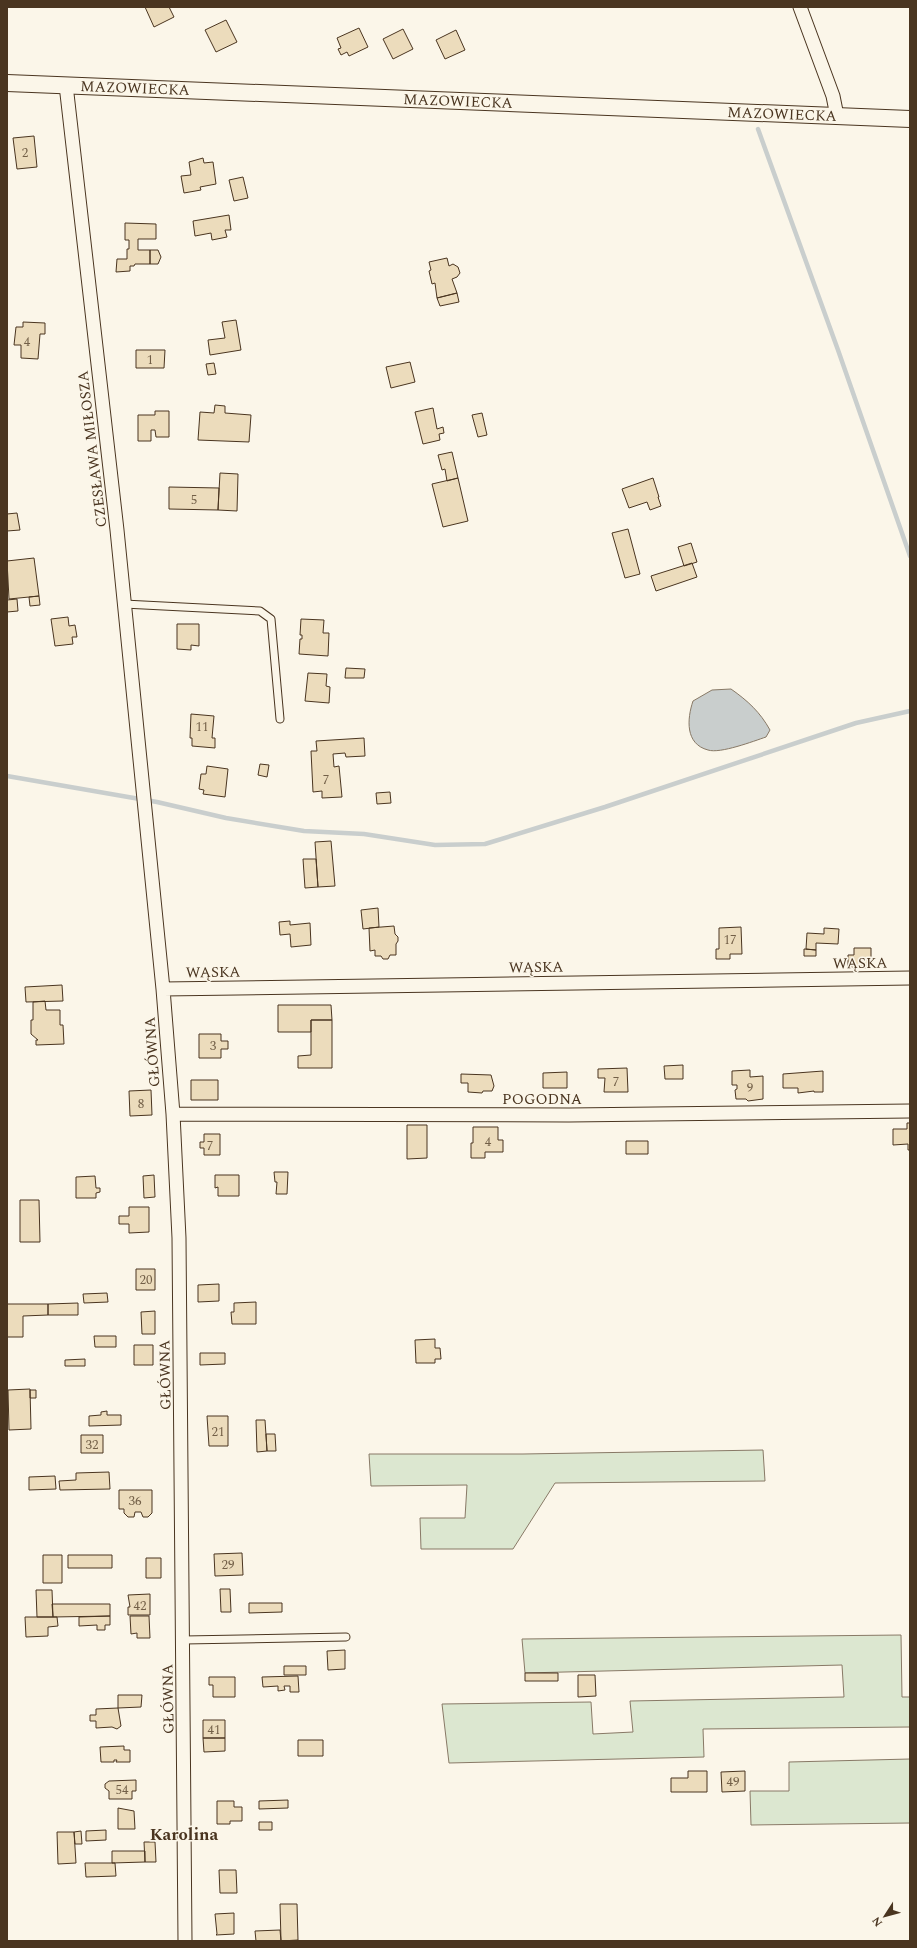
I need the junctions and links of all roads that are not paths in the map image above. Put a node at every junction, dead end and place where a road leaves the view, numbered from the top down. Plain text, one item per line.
1 (800, 7) edge
2 (7, 83) edge
3 (66, 85) junction
4 (837, 116) junction
5 (910, 119) edge
6 (124, 604) junction
7 (280, 719) dead end
8 (144, 810) joint
9 (910, 978) edge
10 (163, 989) junction
11 (910, 1111) edge
12 (173, 1114) junction
13 (346, 1637) dead end
14 (184, 1640) junction
15 (186, 1941) edge

1 - 4 street
2 - 3 street, MAZOWIECKA
3 - 4 street, MAZOWIECKA
3 - 6 street, CZESŁAWA MIŁOSZA
4 - 5 street, MAZOWIECKA
6 - 7 lane
6 - 8 street, CZESŁAWA MIŁOSZA
8 - 10 street, GŁÓWNA
9 - 10 street, WĄSKA
10 - 12 street, GŁÓWNA
11 - 12 street, POGODNA
12 - 14 street, GŁÓWNA
13 - 14 lane
14 - 15 street, GŁÓWNA

